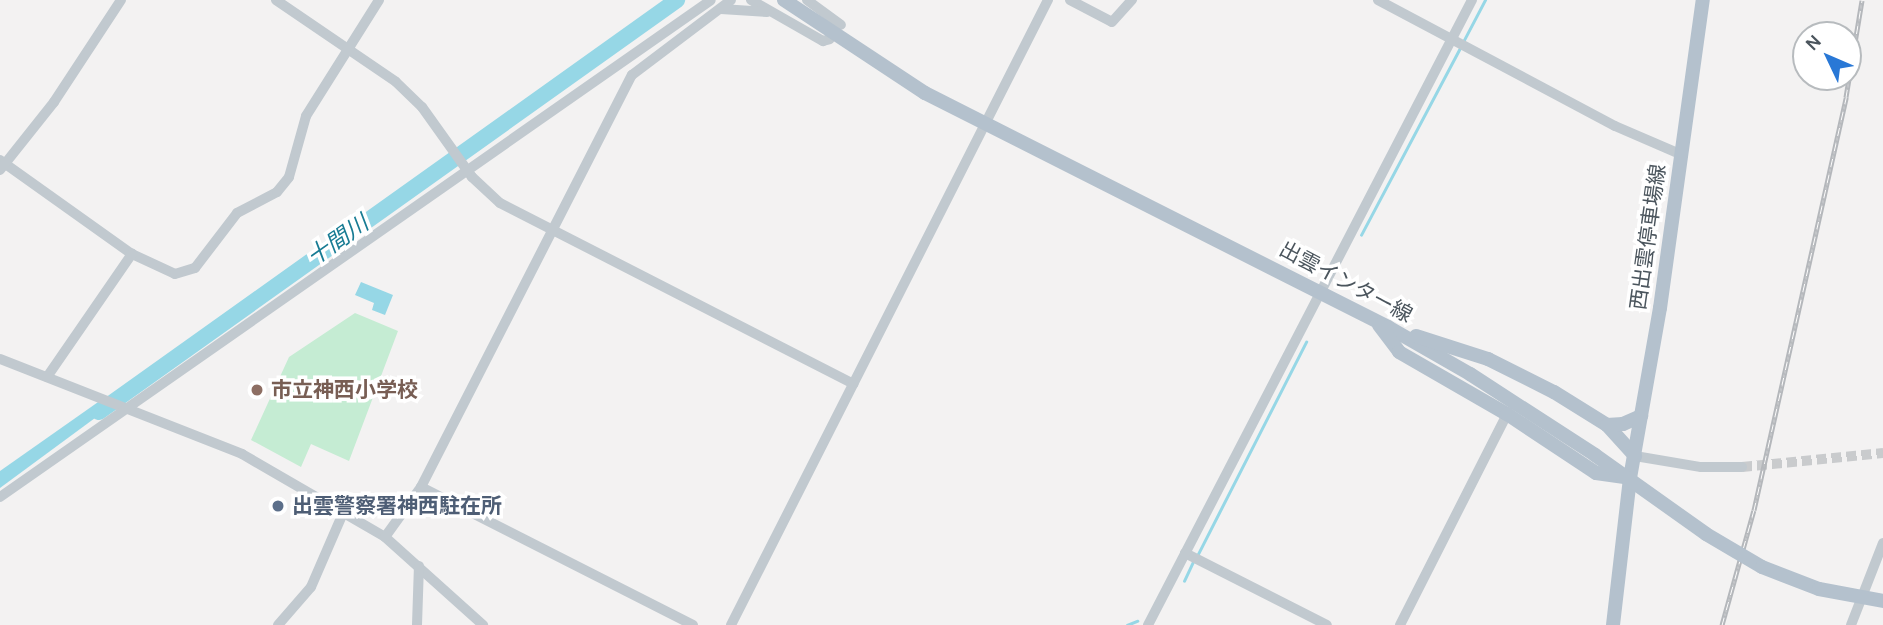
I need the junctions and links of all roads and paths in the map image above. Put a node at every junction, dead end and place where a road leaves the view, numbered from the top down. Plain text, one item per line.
1 (121, 0) edge
2 (276, 0) edge
3 (379, 0) edge
4 (711, 0) edge
5 (731, 0) edge
6 (751, 0) edge
7 (785, 0) edge
8 (807, 0) edge
9 (1048, 0) edge
10 (1070, 0) edge
11 (1132, 0) edge
12 (1378, 0) edge
13 (1472, 0) edge
14 (1703, 0) edge
15 (718, 10) junction
16 (775, 13) junction
17 (841, 25) dead end
18 (830, 39) dead end
19 (1451, 40) junction
20 (346, 48) junction
21 (984, 125) junction
22 (1681, 154) junction
23 (2, 165) edge
24 (466, 169) junction
25 (553, 231) junction
26 (132, 254) junction
27 (1320, 290) junction
28 (1382, 324) junction
29 (0, 359) edge
30 (47, 377) junction
31 (853, 384) junction
32 (123, 406) junction
33 (1507, 414) junction
34 (1641, 416) junction
35 (1607, 425) junction
36 (1635, 456) junction
37 (1742, 467) tunnel mouth
38 (1630, 478) junction
39 (421, 487) junction
40 (0, 497) edge
41 (343, 513) junction
42 (385, 537) junction
43 (1883, 543) edge
44 (1185, 553) junction
45 (419, 566) junction
46 (1883, 601) edge
47 (278, 625) edge
48 (417, 625) edge
49 (483, 625) edge
50 (693, 625) edge
51 (731, 625) edge
52 (1148, 625) edge
53 (1327, 625) edge
54 (1400, 625) edge
55 (1613, 625) edge
56 (1851, 625) edge

1 - 23 street
2 - 20 street
3 - 20 street
4 - 24 street
5 - 15 street
6 - 16 street
7 - 21 main road, 出雲インター線
8 - 17 street
9 - 21 street
10 - 11 street
12 - 19 street
13 - 19 street
14 - 22 main road, 西出雲停車場線
15 - 16 street
15 - 25 street
16 - 18 street
19 - 22 street
19 - 27 street
20 - 24 street
20 - 26 street
21 - 27 main road, 出雲インター線
21 - 31 street
22 - 34 main road, 西出雲停車場線
23 - 26 street
24 - 25 street
24 - 32 street
25 - 31 street
25 - 39 street
26 - 30 street
27 - 28 main road, 出雲インター線
27 - 44 street
28 - 33 main road
28 - 35 main road
28 - 46 main road, 出雲インター線, bridge
29 - 30 street
30 - 32 street
31 - 51 street
32 - 40 street
32 - 41 street
33 - 38 main road
33 - 54 street
34 - 35 main road
34 - 36 main road, 西出雲停車場線
35 - 36 main road
36 - 37 street
36 - 38 main road, 西出雲停車場線
38 - 55 main road, 西出雲停車場線
39 - 42 street
39 - 50 street
41 - 42 street
41 - 47 street
42 - 45 street
43 - 56 street
44 - 52 street
44 - 53 street
45 - 48 street
45 - 49 street

